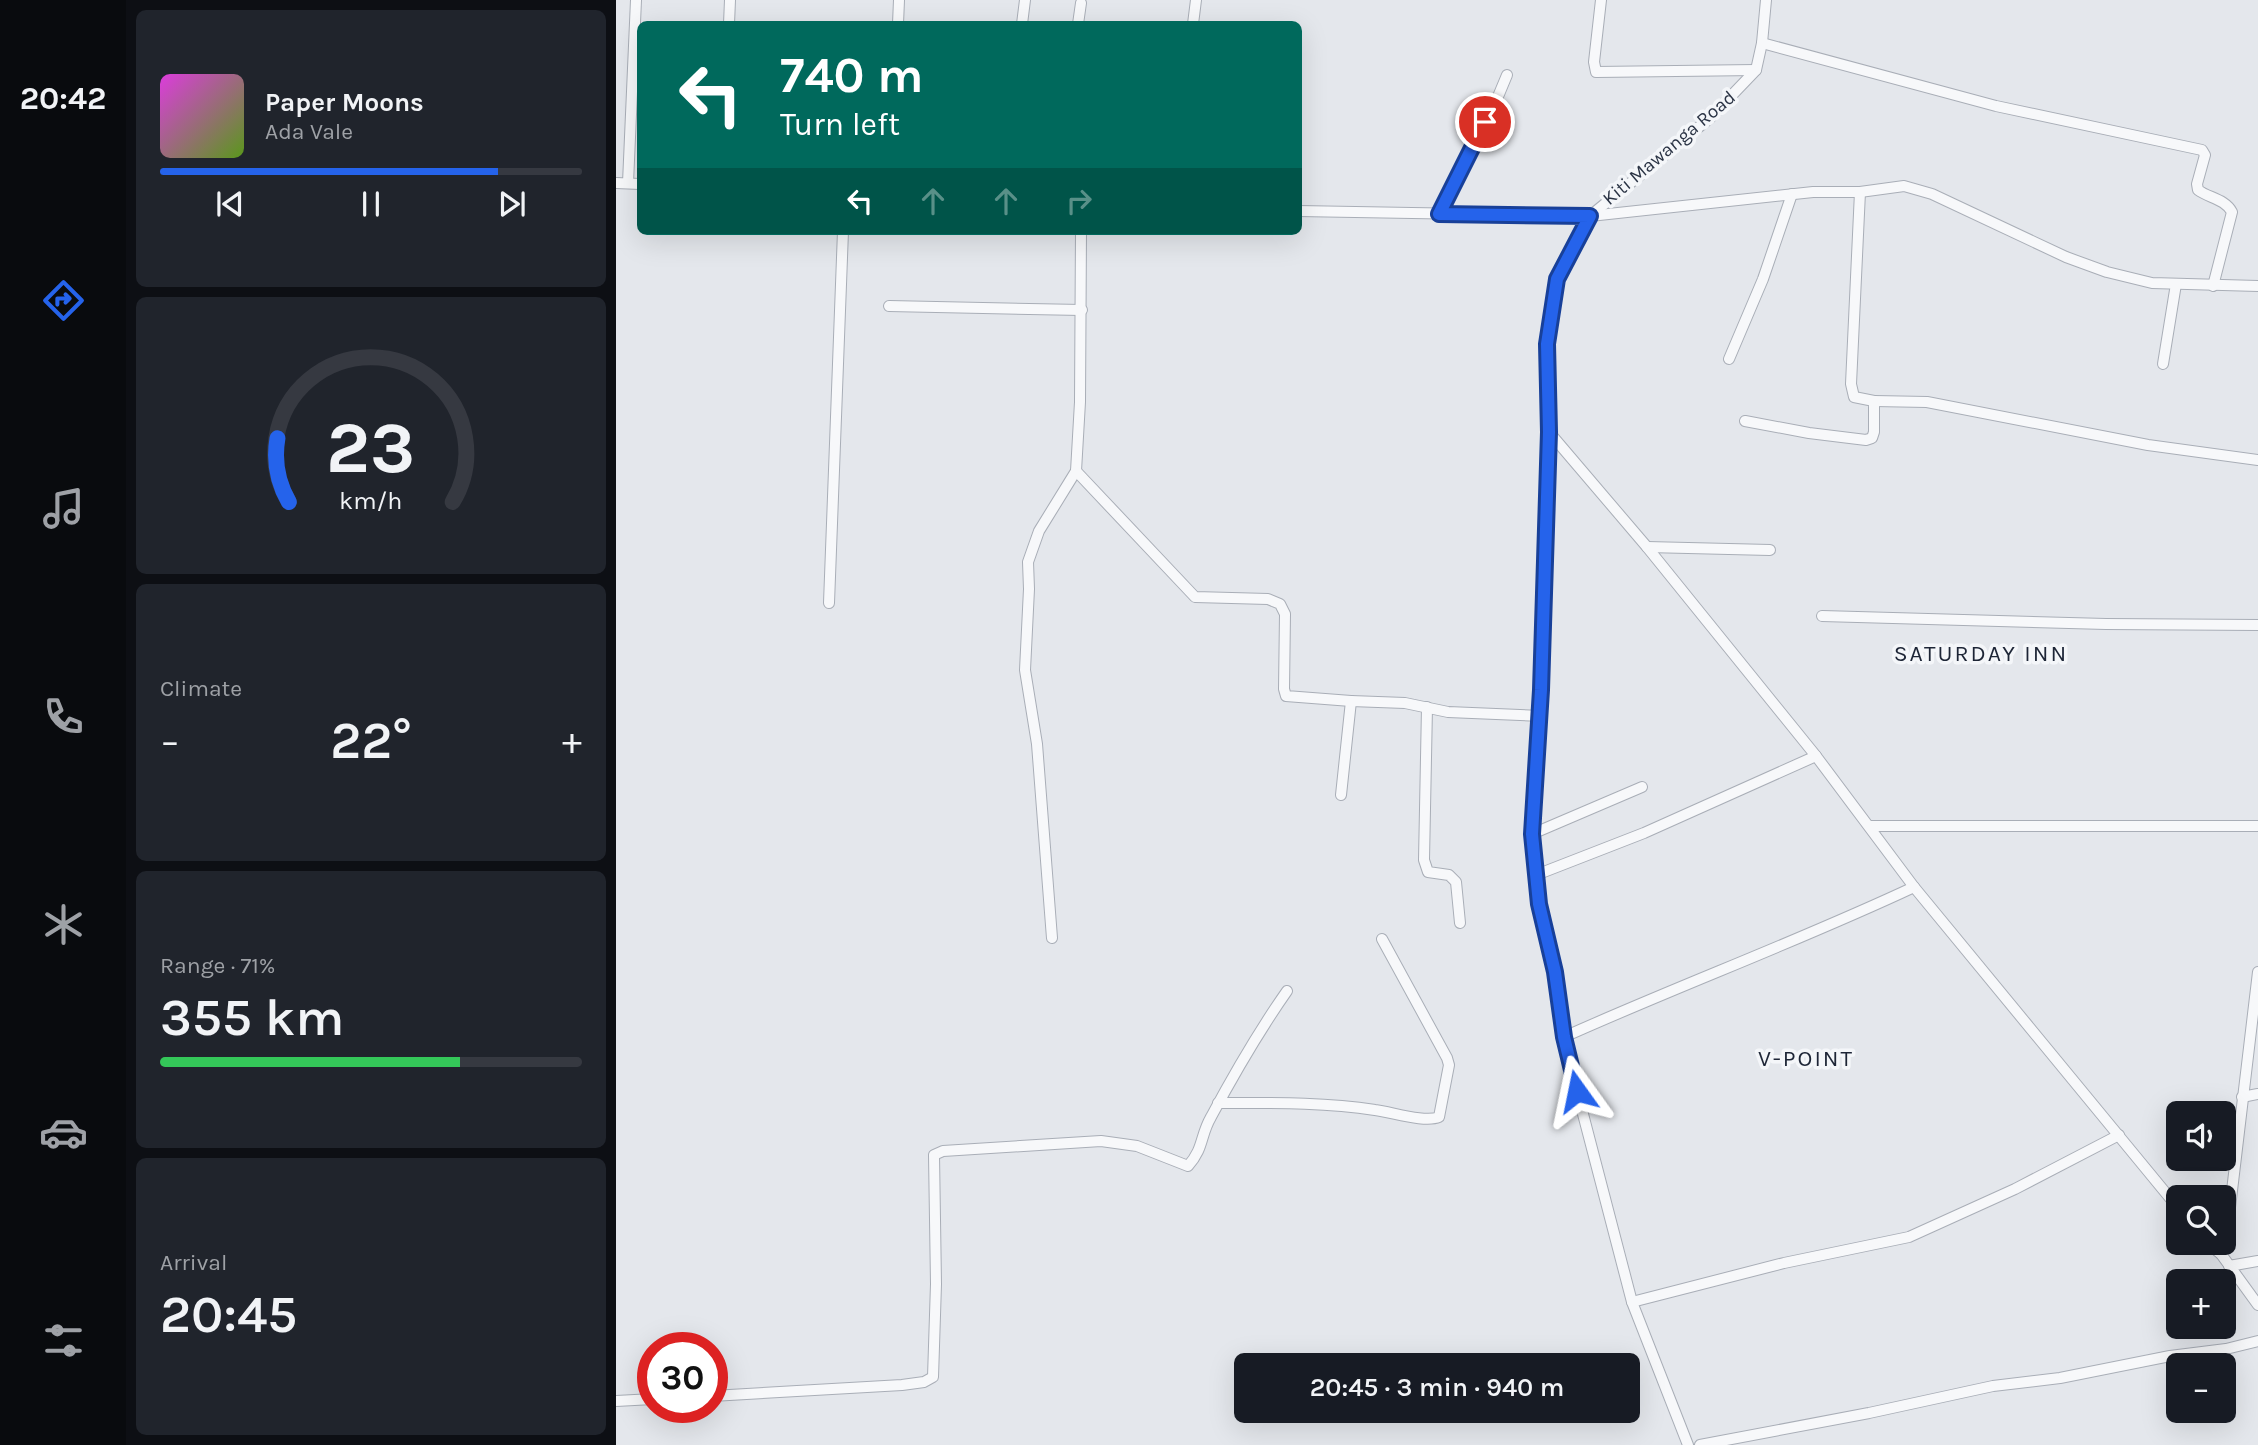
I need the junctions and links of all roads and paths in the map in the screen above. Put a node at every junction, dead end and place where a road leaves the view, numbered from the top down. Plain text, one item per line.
1 (636, 0) edge
2 (730, 0) edge
3 (899, 0) edge
4 (1025, 0) edge
5 (1196, 0) edge
6 (1601, 0) edge
7 (1766, 0) edge
8 (1081, 3) dead end
9 (729, 21) edge
10 (898, 21) edge
11 (1022, 21) edge
12 (1078, 21) edge
13 (1193, 21) edge
14 (1762, 43) junction
15 (1756, 70) junction
16 (1507, 75) dead end
17 (616, 183) edge
18 (628, 183) junction
19 (637, 184) edge
20 (1860, 192) junction
21 (1792, 194) junction
22 (1302, 211) edge
23 (1439, 214) junction
24 (1590, 216) junction
25 (843, 235) edge
26 (1081, 235) edge
27 (2176, 284) junction
28 (2213, 286) junction
29 (2258, 286) edge
30 (889, 306) dead end
31 (1082, 310) junction
32 (1729, 359) dead end
33 (2163, 365) dead end
34 (1874, 401) junction
35 (1745, 421) dead end
36 (1549, 432) junction
37 (2258, 460) edge
38 (1076, 471) junction
39 (1647, 547) junction
40 (1770, 550) dead end
41 (829, 603) dead end
42 (1822, 616) dead end
43 (2258, 625) edge
44 (1351, 701) junction
45 (1427, 707) junction
46 (1541, 716) junction
47 (1816, 756) junction
48 (1642, 787) dead end
49 (1341, 794) dead end
50 (1870, 826) junction
51 (2258, 826) edge
52 (1532, 834) junction
53 (1536, 875) junction
54 (1914, 887) junction
55 (1460, 923) dead end
56 (1052, 938) dead end
57 (1382, 939) dead end
58 (2258, 972) edge
59 (1287, 991) dead end
60 (1564, 1037) junction
61 (2258, 1094) edge
62 (2242, 1097) junction
63 (1218, 1103) junction
64 (2119, 1135) junction
65 (2232, 1185) edge
66 (2166, 1193) edge
67 (2222, 1255) edge
68 (2258, 1261) edge
69 (2229, 1266) junction
70 (1632, 1302) junction
71 (2258, 1305) edge
72 (2258, 1341) edge
73 (728, 1394) edge
74 (637, 1400) edge
75 (616, 1401) edge
76 (1688, 1445) edge
77 (1700, 1445) edge

1 - 18 street
2 - 9 street
3 - 10 street
4 - 11 street
5 - 13 street
6 - 15 street
7 - 14 street
8 - 12 street
14 - 15 street
14 - 28 street
15 - 24 street, Kiti Mawanga Road
16 - 23 street
17 - 18 street
18 - 19 street
20 - 21 street
20 - 27 street
20 - 34 street
21 - 24 street
21 - 32 street
22 - 23 street
23 - 24 street
24 - 36 street
25 - 41 street
26 - 31 street
27 - 28 street
27 - 33 street
28 - 29 street
30 - 31 street
31 - 38 street
34 - 35 street
34 - 37 street
36 - 39 street
36 - 46 street
38 - 44 street
38 - 56 street
39 - 40 street
39 - 47 street
42 - 43 street
44 - 45 street
44 - 49 street
45 - 46 street
45 - 55 street
46 - 52 street
47 - 50 street
47 - 53 street
48 - 52 street
50 - 51 street
50 - 54 street
52 - 53 street
53 - 60 street
54 - 60 street
54 - 64 street
57 - 63 street
58 - 62 street
59 - 63 street
60 - 70 street
61 - 62 street
62 - 65 street
63 - 73 street
64 - 66 street
64 - 70 street
67 - 69 street
68 - 69 street
69 - 71 street
70 - 76 street
72 - 77 street
74 - 75 street

